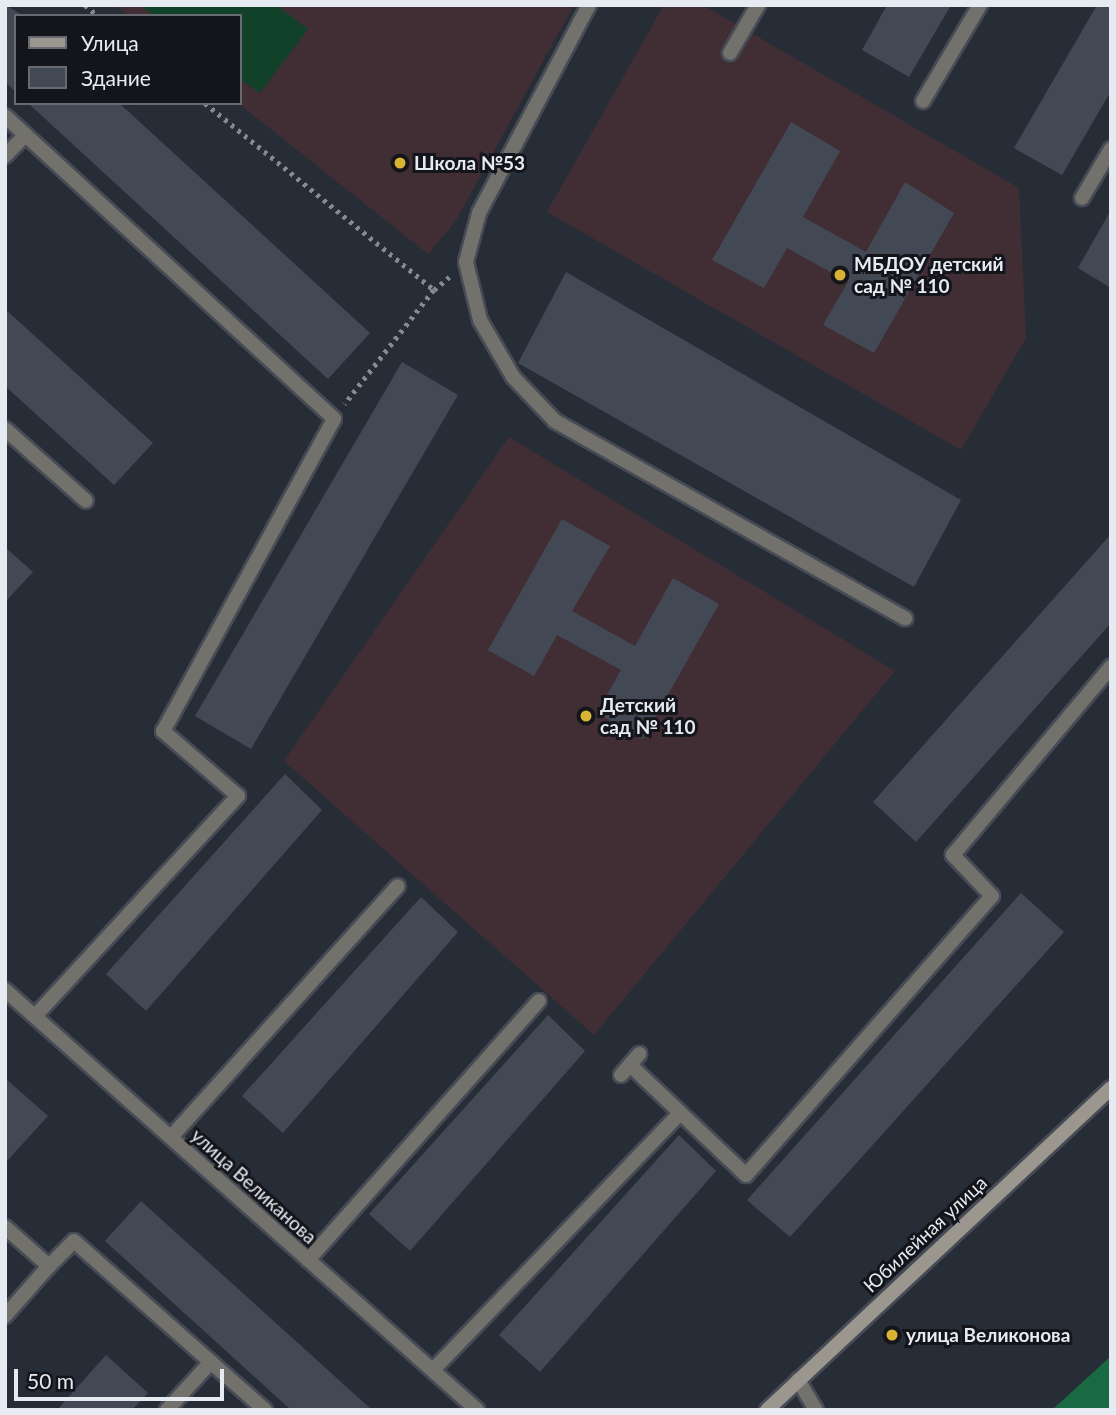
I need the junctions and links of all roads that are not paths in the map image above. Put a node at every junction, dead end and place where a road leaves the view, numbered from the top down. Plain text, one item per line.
1 (589, 5) edge
2 (758, 5) edge
3 (980, 5) edge
4 (730, 53) dead end
5 (923, 101) dead end
6 (5, 116) edge
7 (25, 135) junction
8 (1111, 149) edge
9 (5, 156) edge
10 (1082, 198) dead end
11 (5, 429) edge
12 (86, 501) dead end
13 (905, 618) dead end
14 (1111, 667) edge
15 (398, 886) dead end
16 (5, 990) edge
17 (539, 1001) dead end
18 (34, 1016) junction
19 (630, 1065) dead end
20 (1111, 1088) edge
21 (680, 1114) junction
22 (171, 1137) junction
23 (5, 1227) edge
24 (309, 1260) junction
25 (49, 1266) junction
26 (5, 1316) edge
27 (211, 1362) junction
28 (433, 1370) junction
29 (798, 1380) junction
30 (167, 1410) edge
31 (265, 1410) edge
32 (477, 1410) edge
33 (767, 1410) edge
34 (816, 1410) edge

1 - 13 street
2 - 4 street
3 - 5 street
6 - 7 street
7 - 9 street
7 - 18 street
8 - 10 street
11 - 12 street
14 - 21 street
15 - 22 street
16 - 18 street, улица Великанова
17 - 24 street
18 - 22 street, улица Великанова
19 - 21 street
20 - 29 street, Юбилейная улица
21 - 28 street
22 - 24 street, улица Великанова
23 - 25 street
24 - 28 street, улица Великанова
25 - 26 street
25 - 27 street
27 - 30 street
27 - 31 street
28 - 32 street, улица Великанова
29 - 33 street, Юбилейная улица
29 - 34 street

